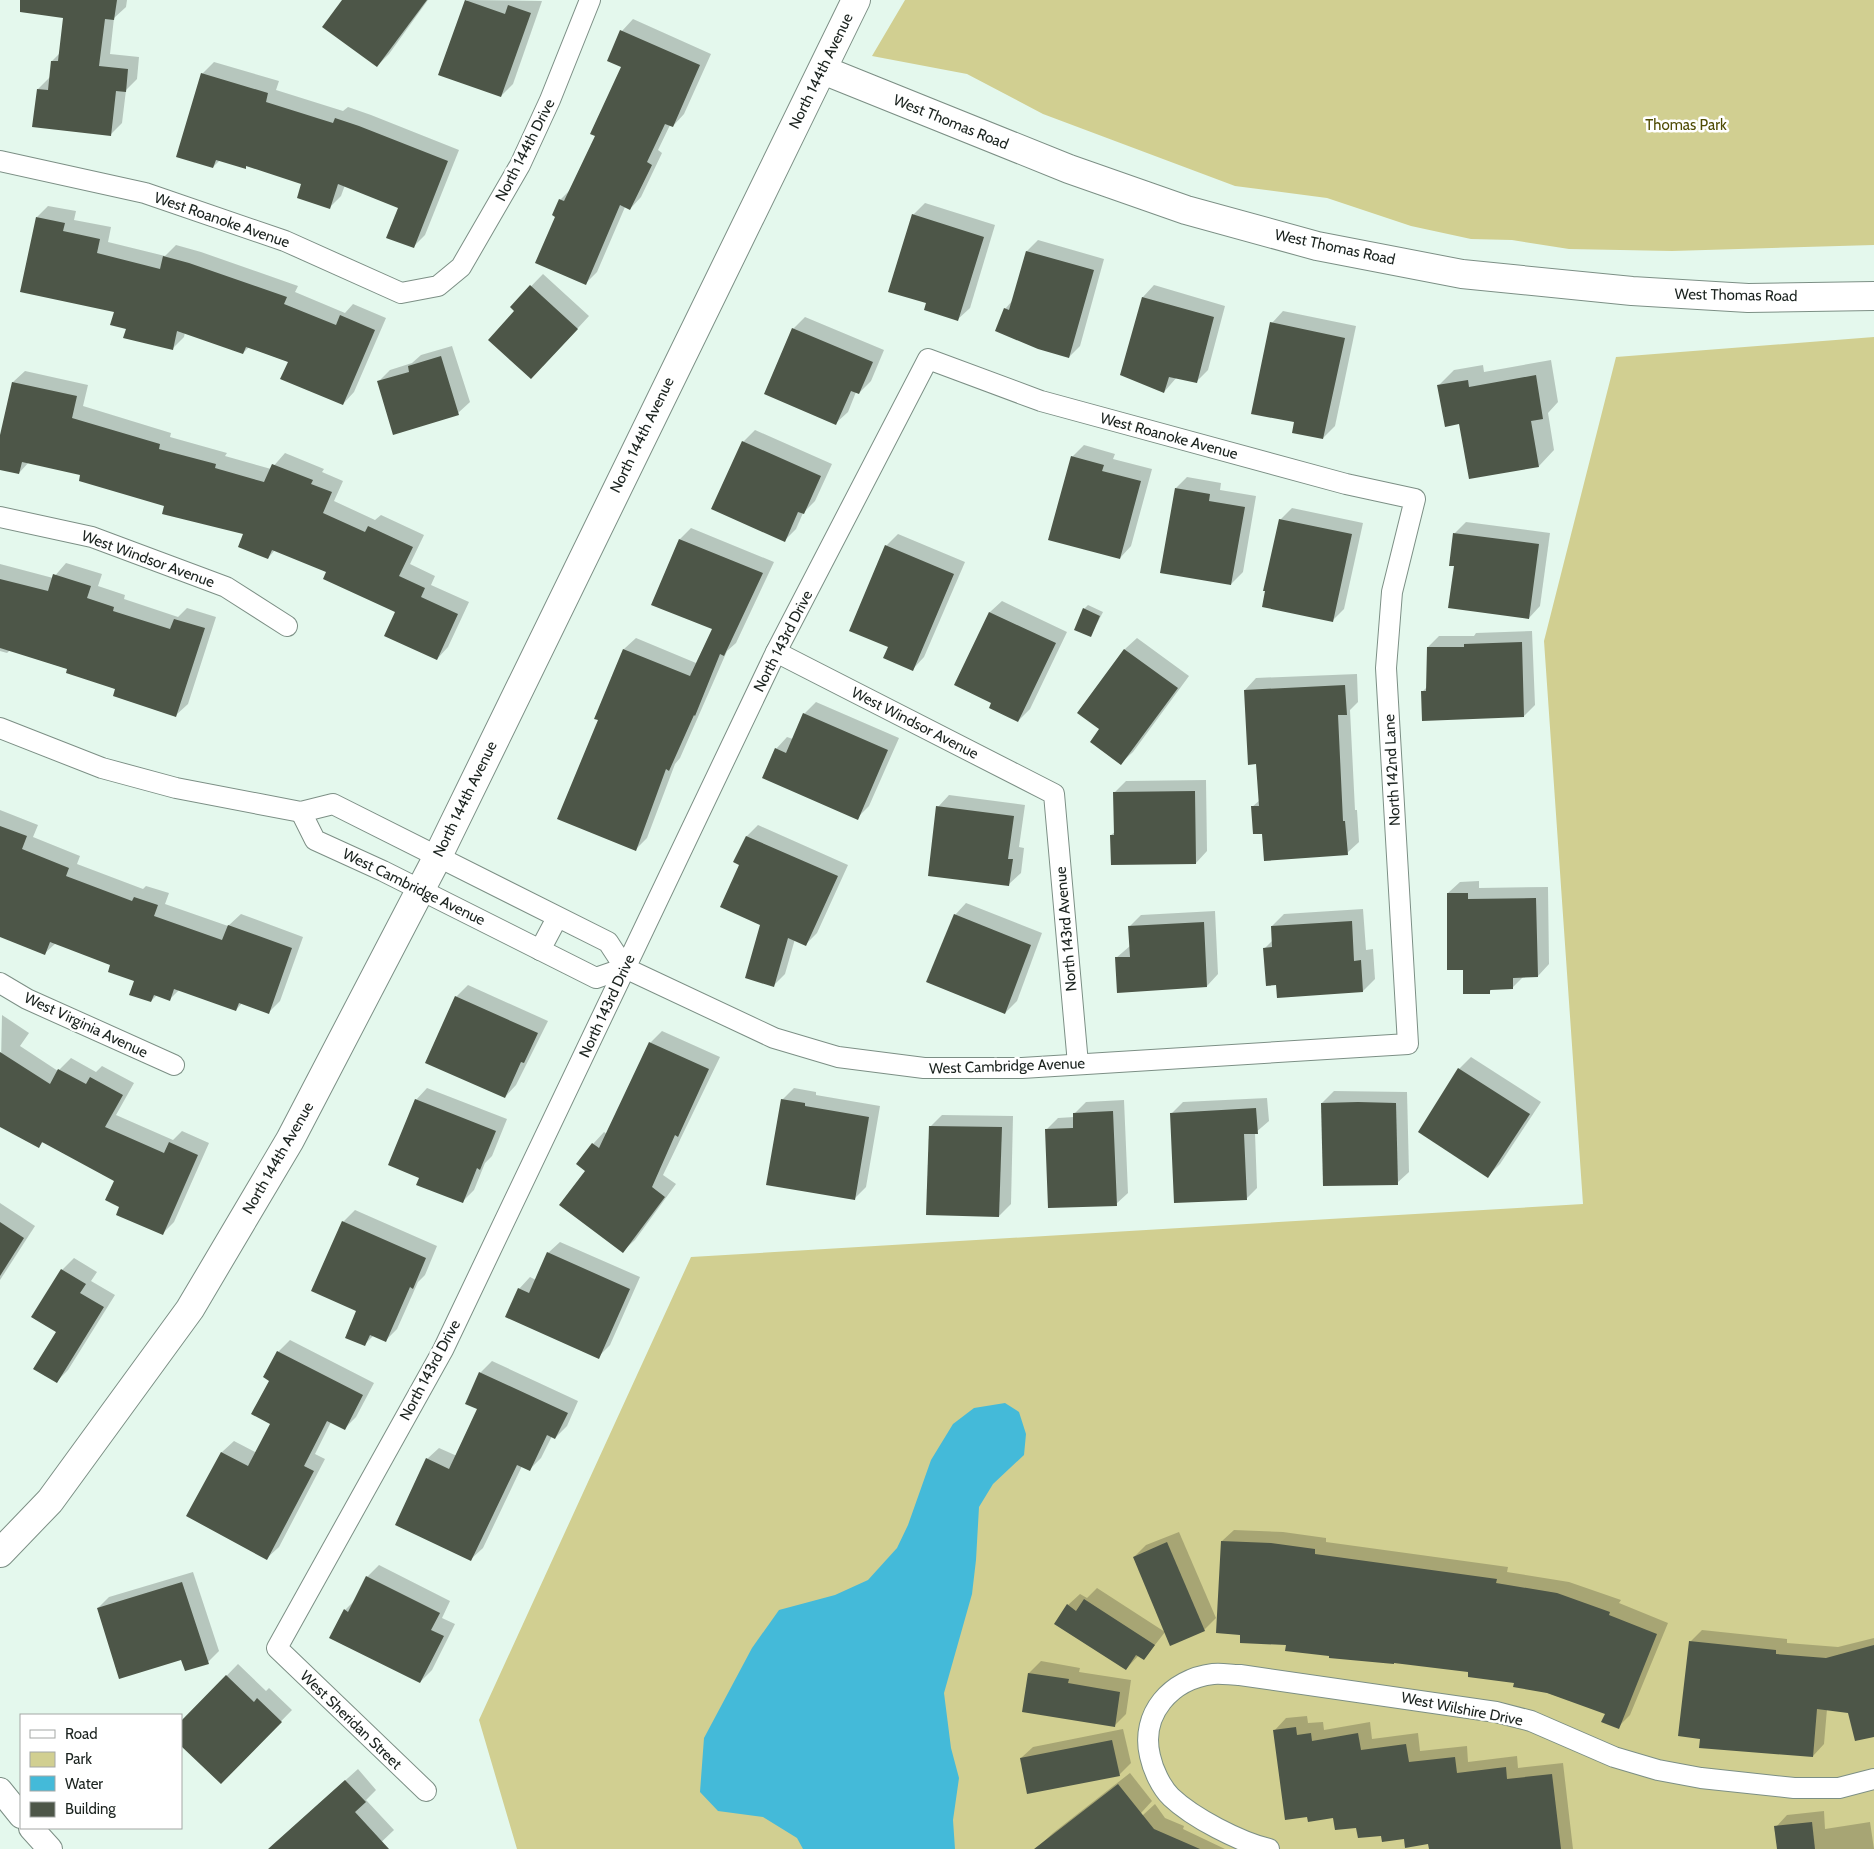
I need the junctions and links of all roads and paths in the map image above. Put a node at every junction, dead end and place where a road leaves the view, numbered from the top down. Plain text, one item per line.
1 (590, 0) edge
2 (856, 0) edge
3 (823, 70) junction
4 (0, 161) edge
5 (438, 286) joint
6 (1874, 296) edge
7 (928, 359) joint
8 (1415, 499) joint
9 (0, 517) edge
10 (287, 626) dead end
11 (776, 652) junction
12 (0, 728) edge
13 (1054, 794) joint
14 (300, 812) junction
15 (437, 858) junction
16 (420, 889) junction
17 (557, 918) junction
18 (540, 950) junction
19 (625, 968) junction
20 (0, 983) edge
21 (1408, 1044) joint
22 (1078, 1064) junction
23 (174, 1065) dead end
24 (0, 1553) edge
25 (277, 1648) joint
26 (1874, 1779) edge
27 (0, 1790) edge
28 (426, 1792) dead end
29 (20, 1815) edge
30 (32, 1829) edge
31 (50, 1849) edge
32 (1269, 1849) edge

1 - 5 street, North 144th Drive
2 - 3 main road, North 144th Avenue
3 - 6 main road, West Thomas Road
3 - 15 main road, North 144th Avenue
4 - 5 street, West Roanoke Avenue
7 - 8 street, West Roanoke Avenue
7 - 11 street, North 143rd Drive
8 - 21 street, North 142nd Lane
9 - 10 street, West Windsor Avenue
11 - 13 street, West Windsor Avenue
11 - 19 street, North 143rd Drive
12 - 14 street
13 - 22 street, North 143rd Avenue
14 - 15 street
14 - 16 street, West Cambridge Avenue
15 - 16 main road, North 144th Avenue
15 - 17 street
16 - 18 street, West Cambridge Avenue
16 - 24 main road, North 144th Avenue
17 - 18 street
17 - 19 street
18 - 19 street, West Cambridge Avenue
19 - 22 street, West Cambridge Avenue
19 - 25 street, North 143rd Drive
20 - 23 street, West Virginia Avenue
21 - 22 street, West Cambridge Avenue
25 - 28 street, West Sheridan Street
26 - 32 street, West Wilshire Drive
27 - 29 street
30 - 31 street

